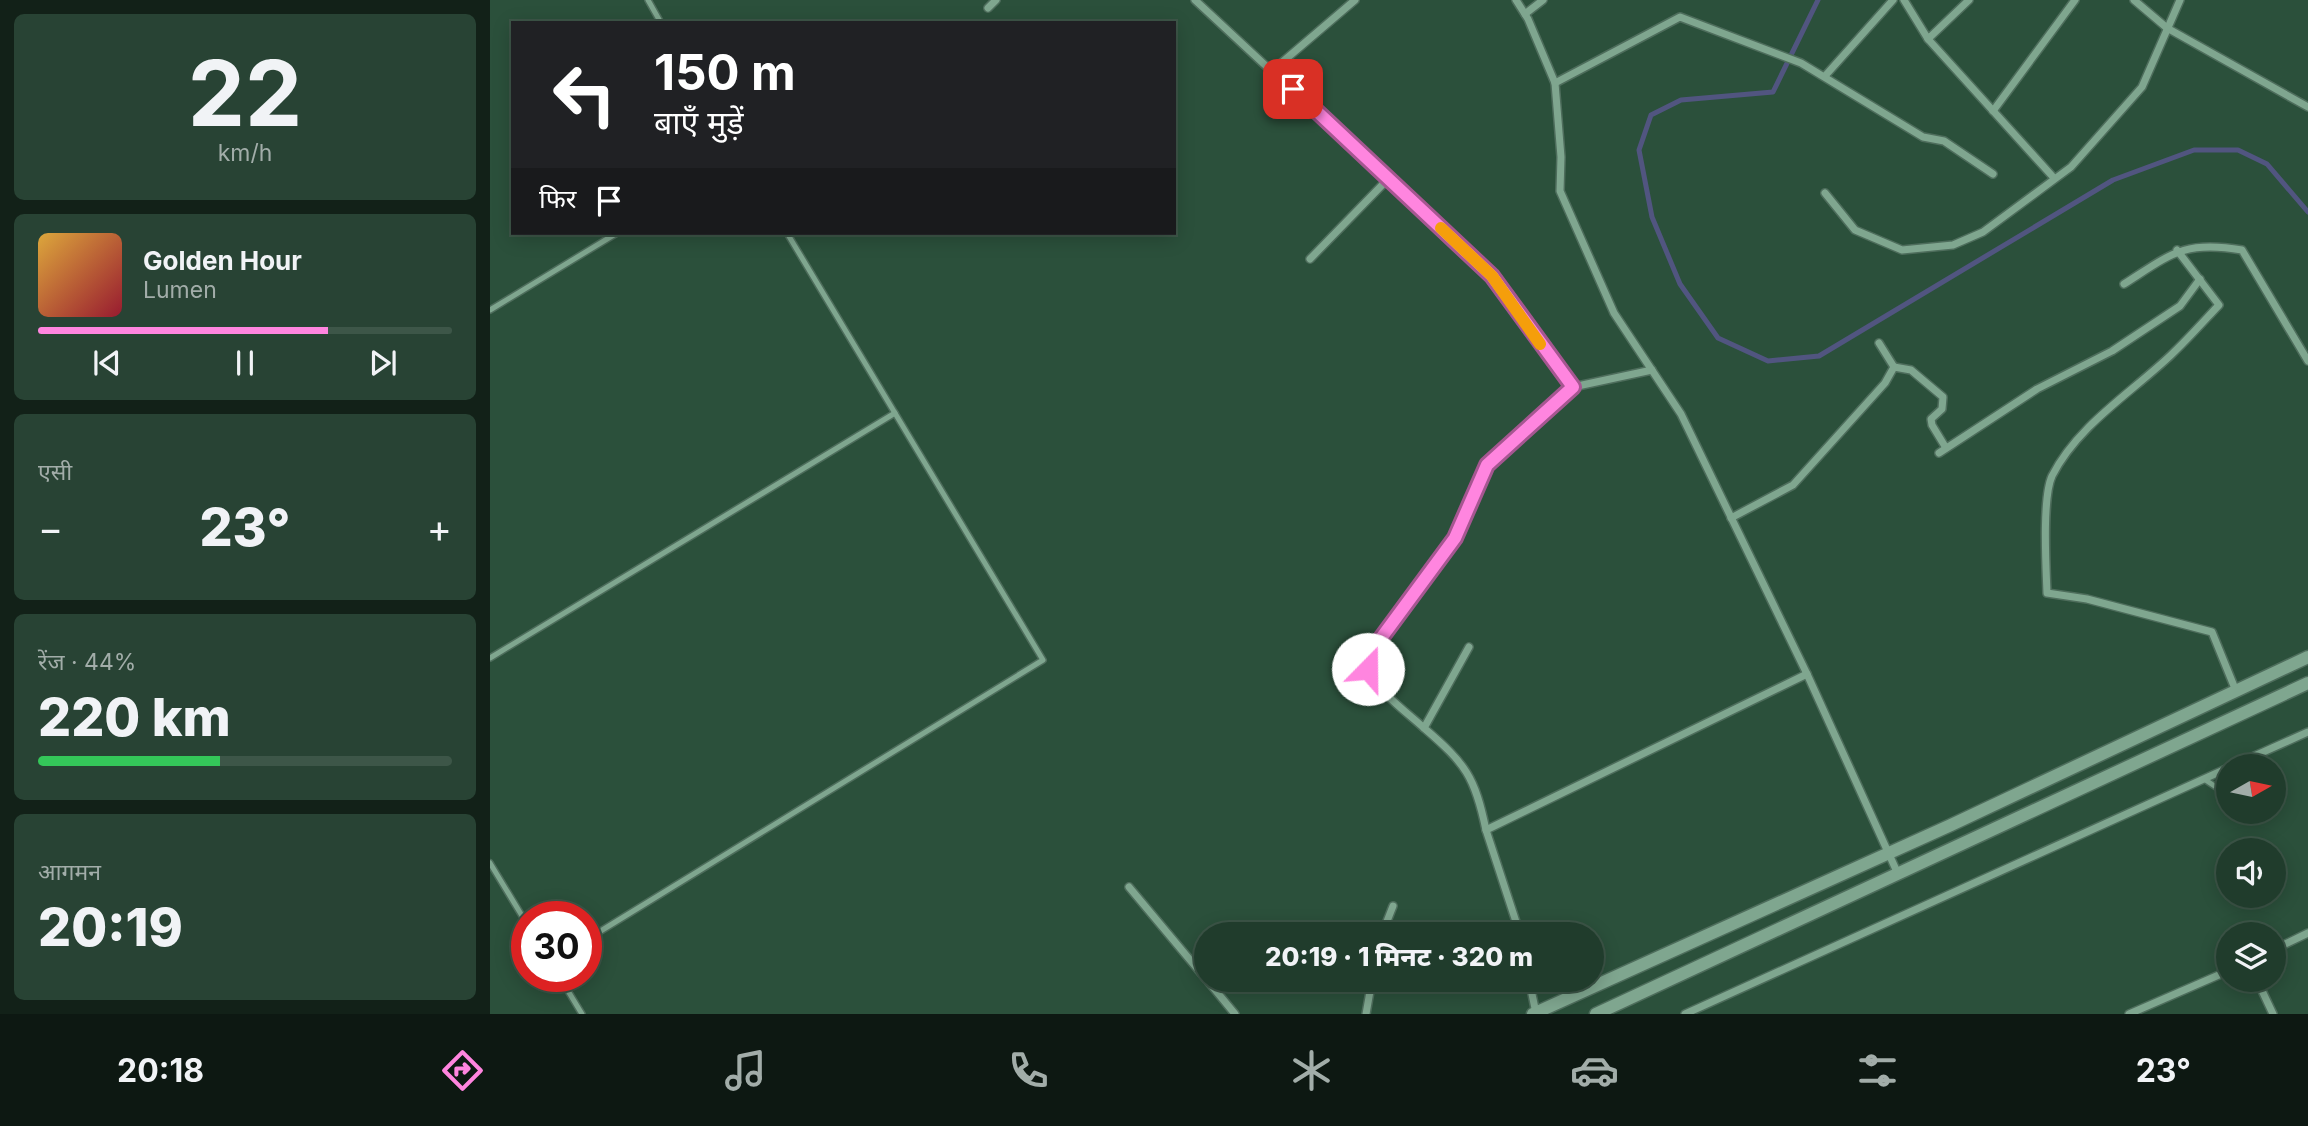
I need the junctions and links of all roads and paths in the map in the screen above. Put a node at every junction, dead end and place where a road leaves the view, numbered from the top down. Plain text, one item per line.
1 (648, 0) edge
2 (996, 0) edge
3 (1195, 0) edge
4 (1355, 0) edge
5 (1516, 0) edge
6 (1543, 0) edge
7 (1893, 0) edge
8 (1904, 0) edge
9 (1969, 0) edge
10 (2075, 0) edge
11 (2134, 0) edge
12 (2180, 0) edge
13 (988, 8) dead end
14 (1525, 14) junction
15 (660, 21) edge
16 (2167, 28) junction
17 (1928, 39) junction
18 (1273, 70) junction
19 (1825, 76) junction
20 (1555, 83) junction
21 (2308, 107) edge
22 (1993, 111) junction
23 (1993, 174) dead end
24 (1389, 178) junction
25 (2054, 178) junction
26 (1825, 193) dead end
27 (614, 235) edge
28 (788, 235) edge
29 (2178, 250) junction
30 (1310, 259) dead end
31 (2200, 279) junction
32 (2124, 284) dead end
33 (490, 310) edge
34 (1879, 343) dead end
35 (2308, 361) edge
36 (1894, 367) junction
37 (1652, 370) junction
38 (1573, 387) junction
39 (895, 413) junction
40 (1731, 518) junction
41 (1469, 647) dead end
42 (2308, 657) edge
43 (490, 658) edge
44 (1807, 674) junction
45 (2308, 683) edge
46 (2236, 691) junction
47 (1424, 728) junction
48 (2308, 732) edge
49 (2259, 754) edge
50 (2216, 773) edge
51 (2204, 779) junction
52 (2216, 787) edge
53 (1486, 830) junction
54 (1890, 853) junction
55 (490, 863) edge
56 (1898, 874) junction
57 (1129, 887) dead end
58 (513, 901) edge
59 (1393, 906) dead end
60 (1387, 922) edge
61 (1516, 922) edge
62 (602, 930) edge
63 (2308, 933) edge
64 (2286, 944) edge
65 (1194, 965) edge
66 (2216, 976) edge
67 (569, 992) edge
68 (1217, 992) edge
69 (1369, 992) edge
70 (1531, 992) edge
71 (2263, 992) edge
72 (582, 1014) edge
73 (1235, 1014) edge
74 (1366, 1014) edge
75 (1535, 1014) edge
76 (1596, 1014) edge
77 (1685, 1014) edge
78 (2129, 1014) edge
79 (2273, 1014) edge

1 - 15 lane
2 - 13 street
3 - 18 street
4 - 18 street
5 - 14 street
6 - 14 street
7 - 19 street
8 - 17 street
9 - 17 street
10 - 22 street
11 - 16 street
12 - 16 street
14 - 20 street
16 - 21 street
16 - 25 street
17 - 22 street
18 - 24 street
19 - 20 street
19 - 23 street
20 - 37 street
22 - 25 street
24 - 30 street
24 - 38 street
25 - 26 street
27 - 33 lane
28 - 39 lane
29 - 31 street
29 - 32 street
29 - 35 street
31 - 36 street
31 - 46 street
34 - 36 street
36 - 40 street
37 - 38 street
37 - 40 street
38 - 47 street
39 - 43 lane
39 - 62 lane
40 - 44 street
41 - 47 street
42 - 46 street
44 - 53 street
44 - 54 street
45 - 56 street
46 - 54 street
47 - 53 street
48 - 49 street
50 - 51 street
51 - 52 lane
51 - 77 street
53 - 61 street
54 - 56 street
54 - 75 street
55 - 58 lane
56 - 76 street
57 - 65 street
59 - 60 street
63 - 64 street
66 - 78 street
67 - 72 lane
68 - 73 street
69 - 74 street
70 - 75 street
71 - 79 street

